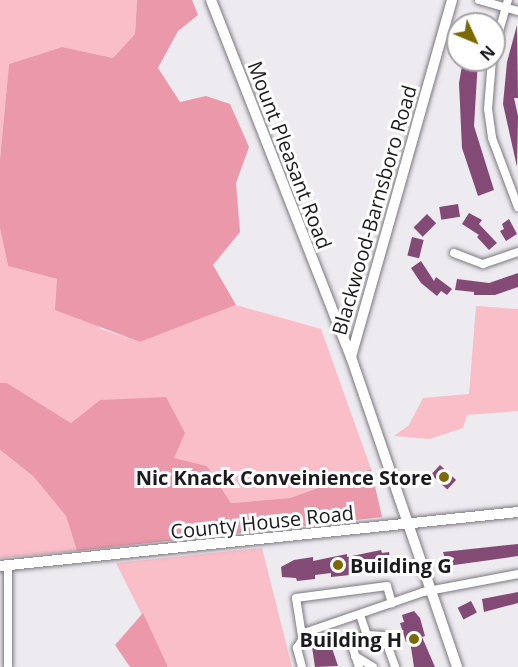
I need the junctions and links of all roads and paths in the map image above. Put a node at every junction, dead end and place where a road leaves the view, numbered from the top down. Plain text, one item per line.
1 (211, 0) edge
2 (452, 0) edge
3 (479, 0) edge
4 (507, 4) edge
5 (518, 11) edge
6 (491, 72) edge
7 (518, 207) edge
8 (518, 252) edge
9 (454, 253) dead end
10 (351, 357) junction
11 (518, 512) edge
12 (407, 525) junction
13 (4, 565) edge
14 (518, 574) edge
15 (432, 591) junction
16 (392, 603) junction
17 (360, 615) junction
18 (366, 635) junction
19 (302, 636) junction
20 (355, 656) junction
21 (8, 665) edge
22 (302, 667) edge
23 (358, 667) edge
24 (373, 667) edge
25 (395, 667) edge
26 (458, 667) edge

1 - 10 main road, Mount Pleasant Road
2 - 10 main road, Blackwood-Barnsboro Road
3 - 4 street
4 - 5 street
6 - 7 street
8 - 9 street
10 - 12 main road, Blackwood-Barnsboro Road
11 - 12 main road, County House Road
12 - 13 main road, County House Road
12 - 15 main road, Blackwood-Barnsboro Road
13 - 21 street
14 - 15 street
15 - 16 street
15 - 26 main road, Blackwood-Barnsboro Road
16 - 17 street
16 - 19 street
17 - 18 street
17 - 19 street
18 - 20 street
18 - 25 street
19 - 22 street
20 - 23 street
20 - 24 street

